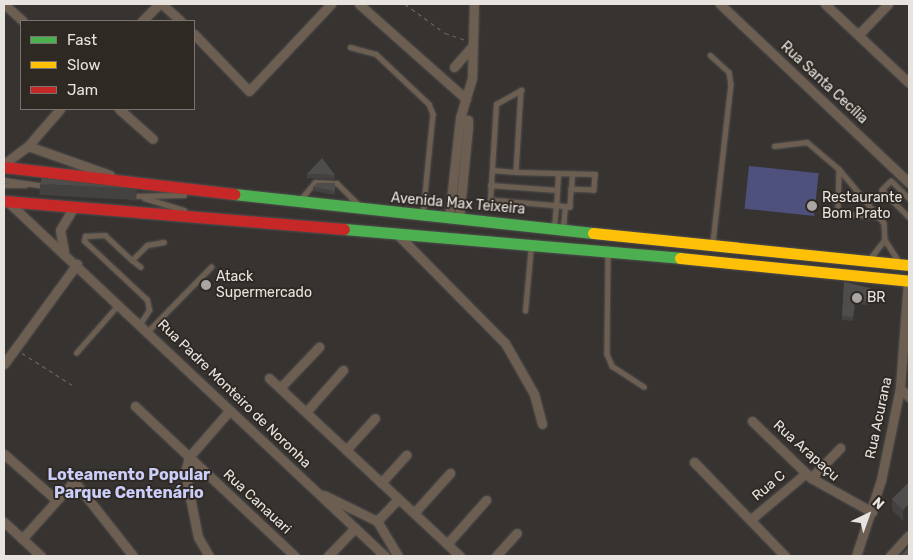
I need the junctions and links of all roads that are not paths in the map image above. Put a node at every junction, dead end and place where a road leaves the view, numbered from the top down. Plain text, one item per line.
1 (4, 4) edge
2 (331, 4) edge
3 (359, 4) edge
4 (474, 4) edge
5 (720, 4) edge
6 (825, 4) edge
7 (888, 4) edge
8 (156, 5) edge
9 (22, 20) edge
10 (143, 20) edge
11 (179, 20) edge
12 (858, 34) junction
13 (195, 35) edge
14 (473, 42) junction
15 (350, 47) dead end
16 (710, 55) dead end
17 (454, 66) dead end
18 (909, 83) edge
19 (466, 103) junction
20 (59, 110) edge
21 (122, 112) edge
22 (153, 139) dead end
23 (28, 146) junction
24 (774, 146) dead end
25 (4, 166) edge
26 (839, 169) junction
27 (492, 170) junction
28 (516, 172) junction
29 (558, 174) junction
30 (572, 174) junction
31 (116, 178) junction
32 (4, 180) edge
33 (909, 182) edge
34 (40, 185) junction
35 (490, 185) junction
36 (4, 186) edge
37 (49, 186) edge
38 (571, 189) junction
39 (557, 190) junction
40 (122, 194) edge
41 (218, 194) junction
42 (140, 196) junction
43 (909, 198) edge
44 (6, 201) edge
45 (298, 203) junction
46 (556, 206) junction
47 (565, 207) junction
48 (74, 208) junction
49 (363, 210) junction
50 (422, 216) junction
51 (880, 217) junction
52 (909, 217) edge
53 (454, 219) junction
54 (221, 221) junction
55 (559, 229) junction
56 (396, 233) junction
57 (884, 240) junction
58 (164, 242) dead end
59 (531, 244) junction
60 (712, 244) junction
61 (608, 250) junction
62 (64, 251) junction
63 (132, 260) junction
64 (868, 260) junction
65 (77, 264) junction
66 (906, 264) edge
67 (141, 267) dead end
68 (211, 267) dead end
69 (909, 281) edge
70 (119, 304) junction
71 (525, 311) dead end
72 (908, 311) edge
73 (140, 324) junction
74 (148, 331) junction
75 (319, 347) dead end
76 (76, 353) dead end
77 (907, 353) edge
78 (4, 364) edge
79 (343, 370) dead end
80 (902, 374) junction
81 (269, 378) dead end
82 (909, 381) edge
83 (644, 387) dead end
84 (280, 388) junction
85 (900, 388) junction
86 (909, 397) edge
87 (135, 406) dead end
88 (230, 410) junction
89 (306, 412) junction
90 (375, 418) dead end
91 (752, 420) dead end
92 (542, 424) dead end
93 (840, 448) dead end
94 (346, 450) junction
95 (4, 454) edge
96 (406, 455) dead end
97 (189, 457) junction
98 (694, 462) dead end
99 (450, 473) dead end
100 (808, 475) junction
101 (381, 483) junction
102 (317, 492) junction
103 (55, 499) junction
104 (398, 499) junction
105 (486, 500) dead end
106 (872, 512) junction
107 (414, 513) junction
108 (750, 520) junction
109 (377, 521) junction
110 (4, 522) edge
111 (355, 528) junction
112 (517, 533) dead end
113 (22, 539) junction
114 (908, 539) edge
115 (447, 544) junction
116 (127, 554) edge
117 (41, 556) edge
118 (209, 556) edge
119 (295, 556) edge
120 (328, 556) edge
121 (385, 556) edge
122 (398, 556) edge
123 (460, 556) edge
124 (496, 556) edge
125 (785, 556) edge
126 (856, 556) edge
127 (890, 556) edge

1 - 9 street
2 - 13 street
3 - 19 street
4 - 14 street
5 - 33 street, Rua Santa Cecília
6 - 12 street
7 - 12 street
8 - 10 street
8 - 11 street
12 - 18 street
14 - 17 street
14 - 19 street
15 - 50 lane
16 - 60 lane
19 - 53 street
20 - 23 street
21 - 22 street
23 - 25 street
23 - 31 street
24 - 26 lane
25 - 31 main road, Avenida Max Teixeira
26 - 51 lane
26 - 51 lane
27 - 28 lane
27 - 28 lane
27 - 35 lane
28 - 29 lane
29 - 30 lane
29 - 39 lane
30 - 38 lane
30 - 38 lane
31 - 41 main road, Avenida Max Teixeira
32 - 34 lane
34 - 36 lane
34 - 37 lane
35 - 39 lane
35 - 46 lane
38 - 47 lane
39 - 46 lane
40 - 42 lane
41 - 42 lane
41 - 45 main road, Avenida Max Teixeira
42 - 54 lane
43 - 52 lane
44 - 48 main road
44 - 62 street, Rua Padre Monteiro de Noronha
45 - 49 main road, Avenida Max Teixeira
45 - 49 lane
46 - 47 lane
46 - 55 lane
47 - 55 lane
48 - 54 main road
48 - 62 street
49 - 50 main road, Avenida Max Teixeira
50 - 53 main road, Avenida Max Teixeira
51 - 57 lane
53 - 55 main road, Avenida Max Teixeira
54 - 56 main road
55 - 60 main road, Avenida Max Teixeira
56 - 59 main road
56 - 92 street
57 - 64 lane
57 - 66 lane
58 - 63 lane
59 - 61 main road
59 - 71 lane
60 - 64 main road, Avenida Max Teixeira
61 - 69 main road
61 - 83 lane
62 - 65 street, Rua Padre Monteiro de Noronha
63 - 67 lane
63 - 73 lane
64 - 66 main road, Avenida Max Teixeira
65 - 70 street, Rua Padre Monteiro de Noronha
65 - 78 street
68 - 74 lane
69 - 72 street, Rua Acurana
70 - 73 street, Rua Padre Monteiro de Noronha
70 - 76 lane
72 - 77 street, Rua Acurana
73 - 74 street, Rua Padre Monteiro de Noronha
74 - 88 street, Rua Padre Monteiro de Noronha
75 - 84 street
77 - 80 street, Rua Acurana
79 - 89 street
80 - 82 street
80 - 85 street, Rua Acurana
81 - 84 street
84 - 89 street
85 - 86 street
85 - 106 street, Rua Acurana
87 - 97 street, Rua Canauari
88 - 97 street
88 - 102 street, Rua Padre Monteiro de Noronha
89 - 94 street
90 - 94 street
91 - 100 street, Rua Arapaçu
93 - 100 street, Rua C
94 - 101 street
95 - 103 street
96 - 101 street
97 - 118 street
97 - 119 street, Rua Canauari
98 - 108 street
99 - 107 street
100 - 106 street, Rua Arapaçu
100 - 108 street, Rua C
101 - 104 street
102 - 109 street
102 - 111 street, Rua Padre Monteiro de Noronha
103 - 113 street
103 - 116 street
104 - 107 street
104 - 109 street
105 - 115 street
106 - 126 street, Rua Acurana
107 - 115 street
108 - 125 street
109 - 122 street
110 - 113 street
111 - 120 street
111 - 121 street, Rua Padre Monteiro de Noronha
112 - 124 street
113 - 117 street
114 - 127 street
115 - 123 street

